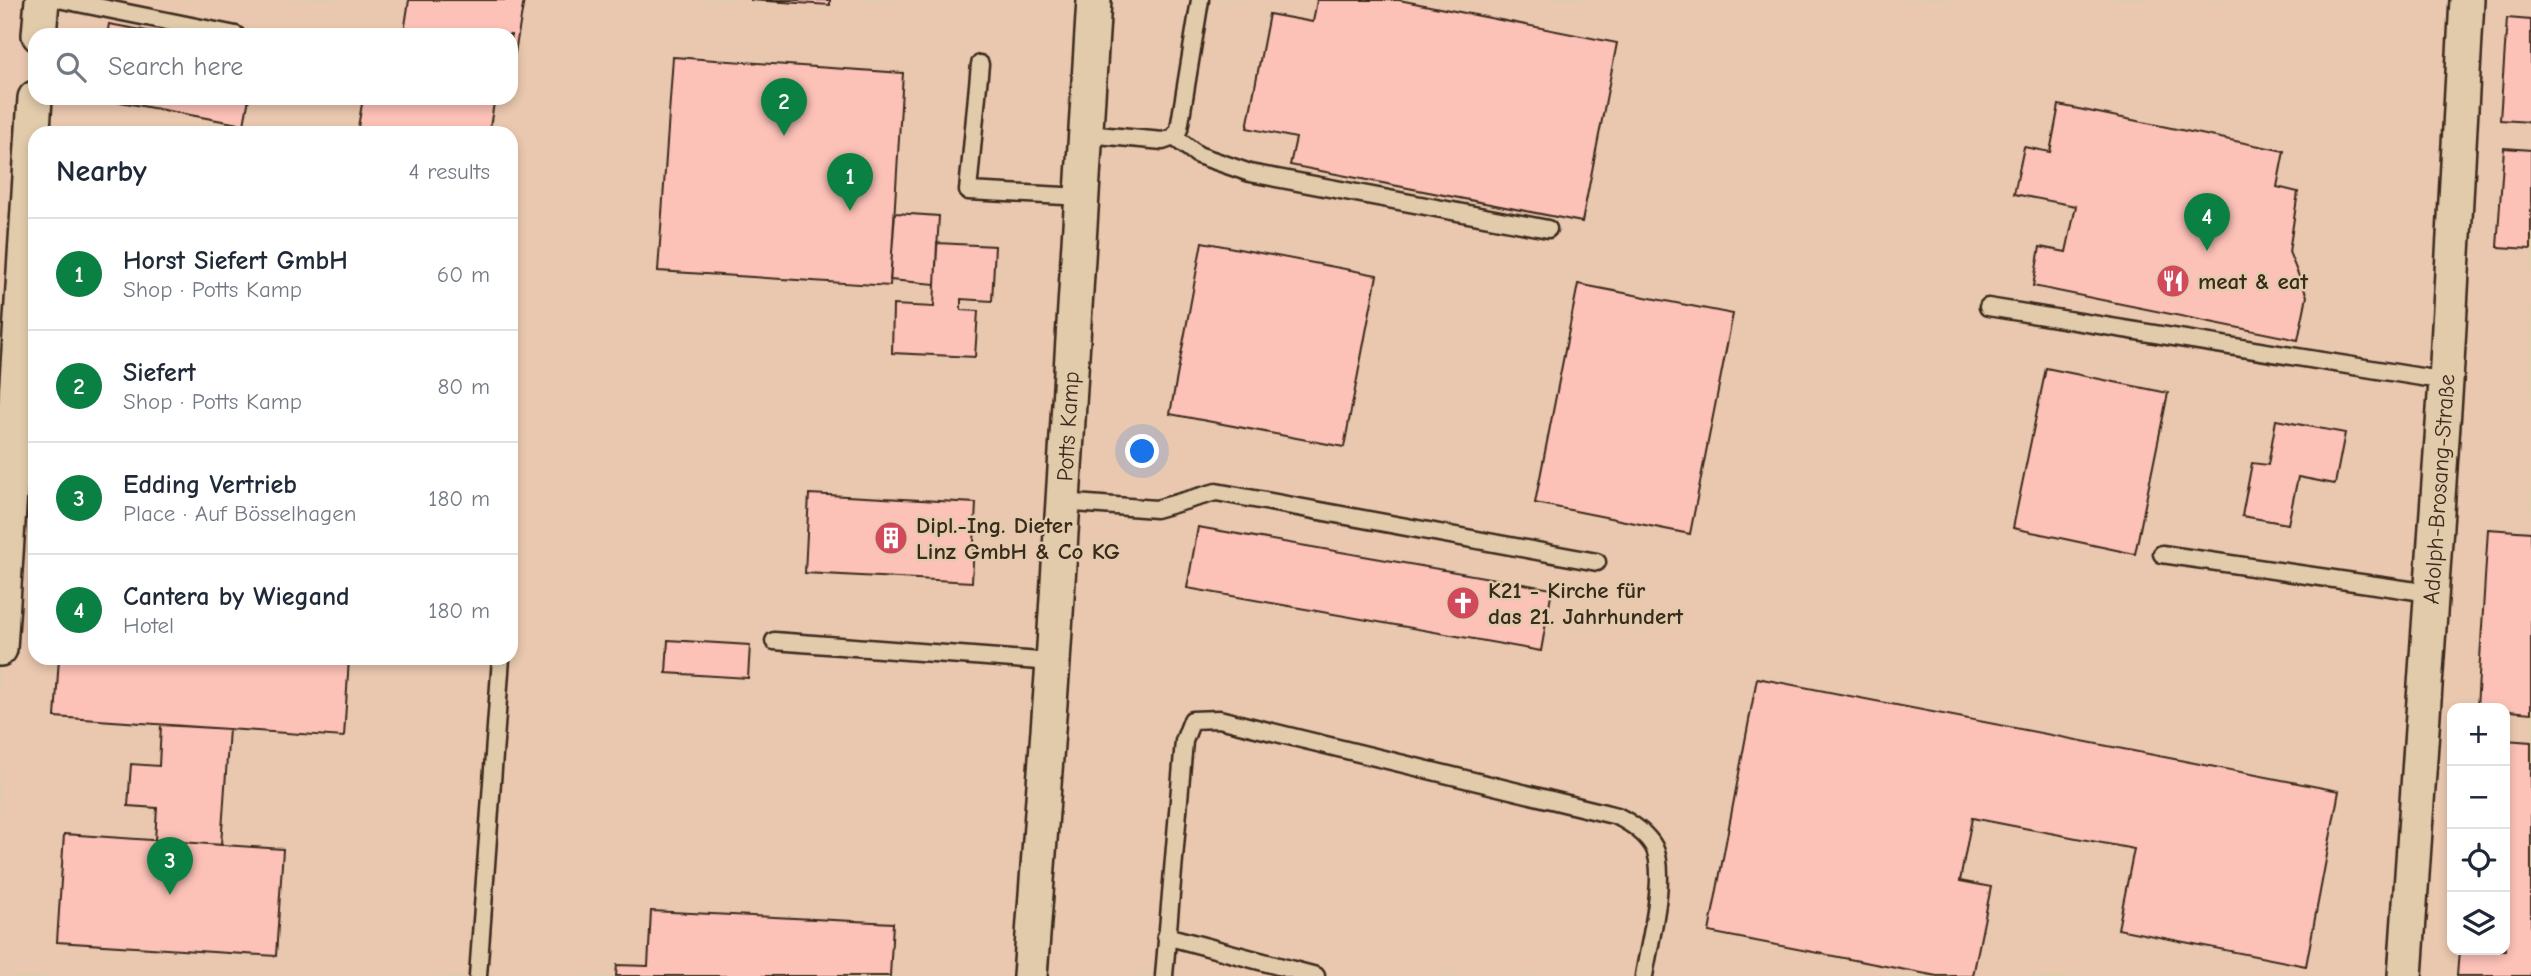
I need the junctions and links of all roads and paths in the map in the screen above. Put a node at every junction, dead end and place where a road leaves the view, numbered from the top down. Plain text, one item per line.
1 (42, 0) edge
2 (63, 0) edge
3 (1094, 0) edge
4 (1200, 0) edge
5 (2467, 0) edge
6 (40, 28) edge
7 (201, 28) edge
8 (980, 64) dead end
9 (34, 105) edge
10 (33, 126) edge
11 (1086, 134) junction
12 (1174, 137) junction
13 (28, 192) edge
14 (1083, 197) junction
15 (1548, 229) dead end
16 (1988, 307) dead end
17 (2446, 381) junction
18 (1061, 502) junction
19 (4, 515) edge
20 (2162, 554) dead end
21 (1597, 562) dead end
22 (2430, 593) junction
23 (774, 641) dead end
24 (0, 649) edge
25 (1054, 662) junction
26 (500, 665) edge
27 (1166, 936) junction
28 (478, 976) edge
29 (1030, 976) edge
30 (1164, 976) edge
31 (1316, 976) edge
32 (1644, 976) edge
33 (2405, 976) edge

1 - 6 street
2 - 7 lane
3 - 11 street, Potts Kamp
4 - 12 lane
5 - 17 street, Adolph-Brosang-Straße
8 - 14 lane
9 - 10 street
11 - 12 lane
11 - 14 street, Potts Kamp
12 - 15 lane
13 - 19 street
14 - 18 street, Potts Kamp
16 - 17 lane
17 - 22 street, Adolph-Brosang-Straße
18 - 21 lane
18 - 25 street, Potts Kamp
19 - 24 street
20 - 22 lane
22 - 33 street, Adolph-Brosang-Straße
23 - 25 lane
25 - 29 street, Potts Kamp
26 - 28 lane
27 - 30 lane
27 - 31 lane
27 - 32 lane

